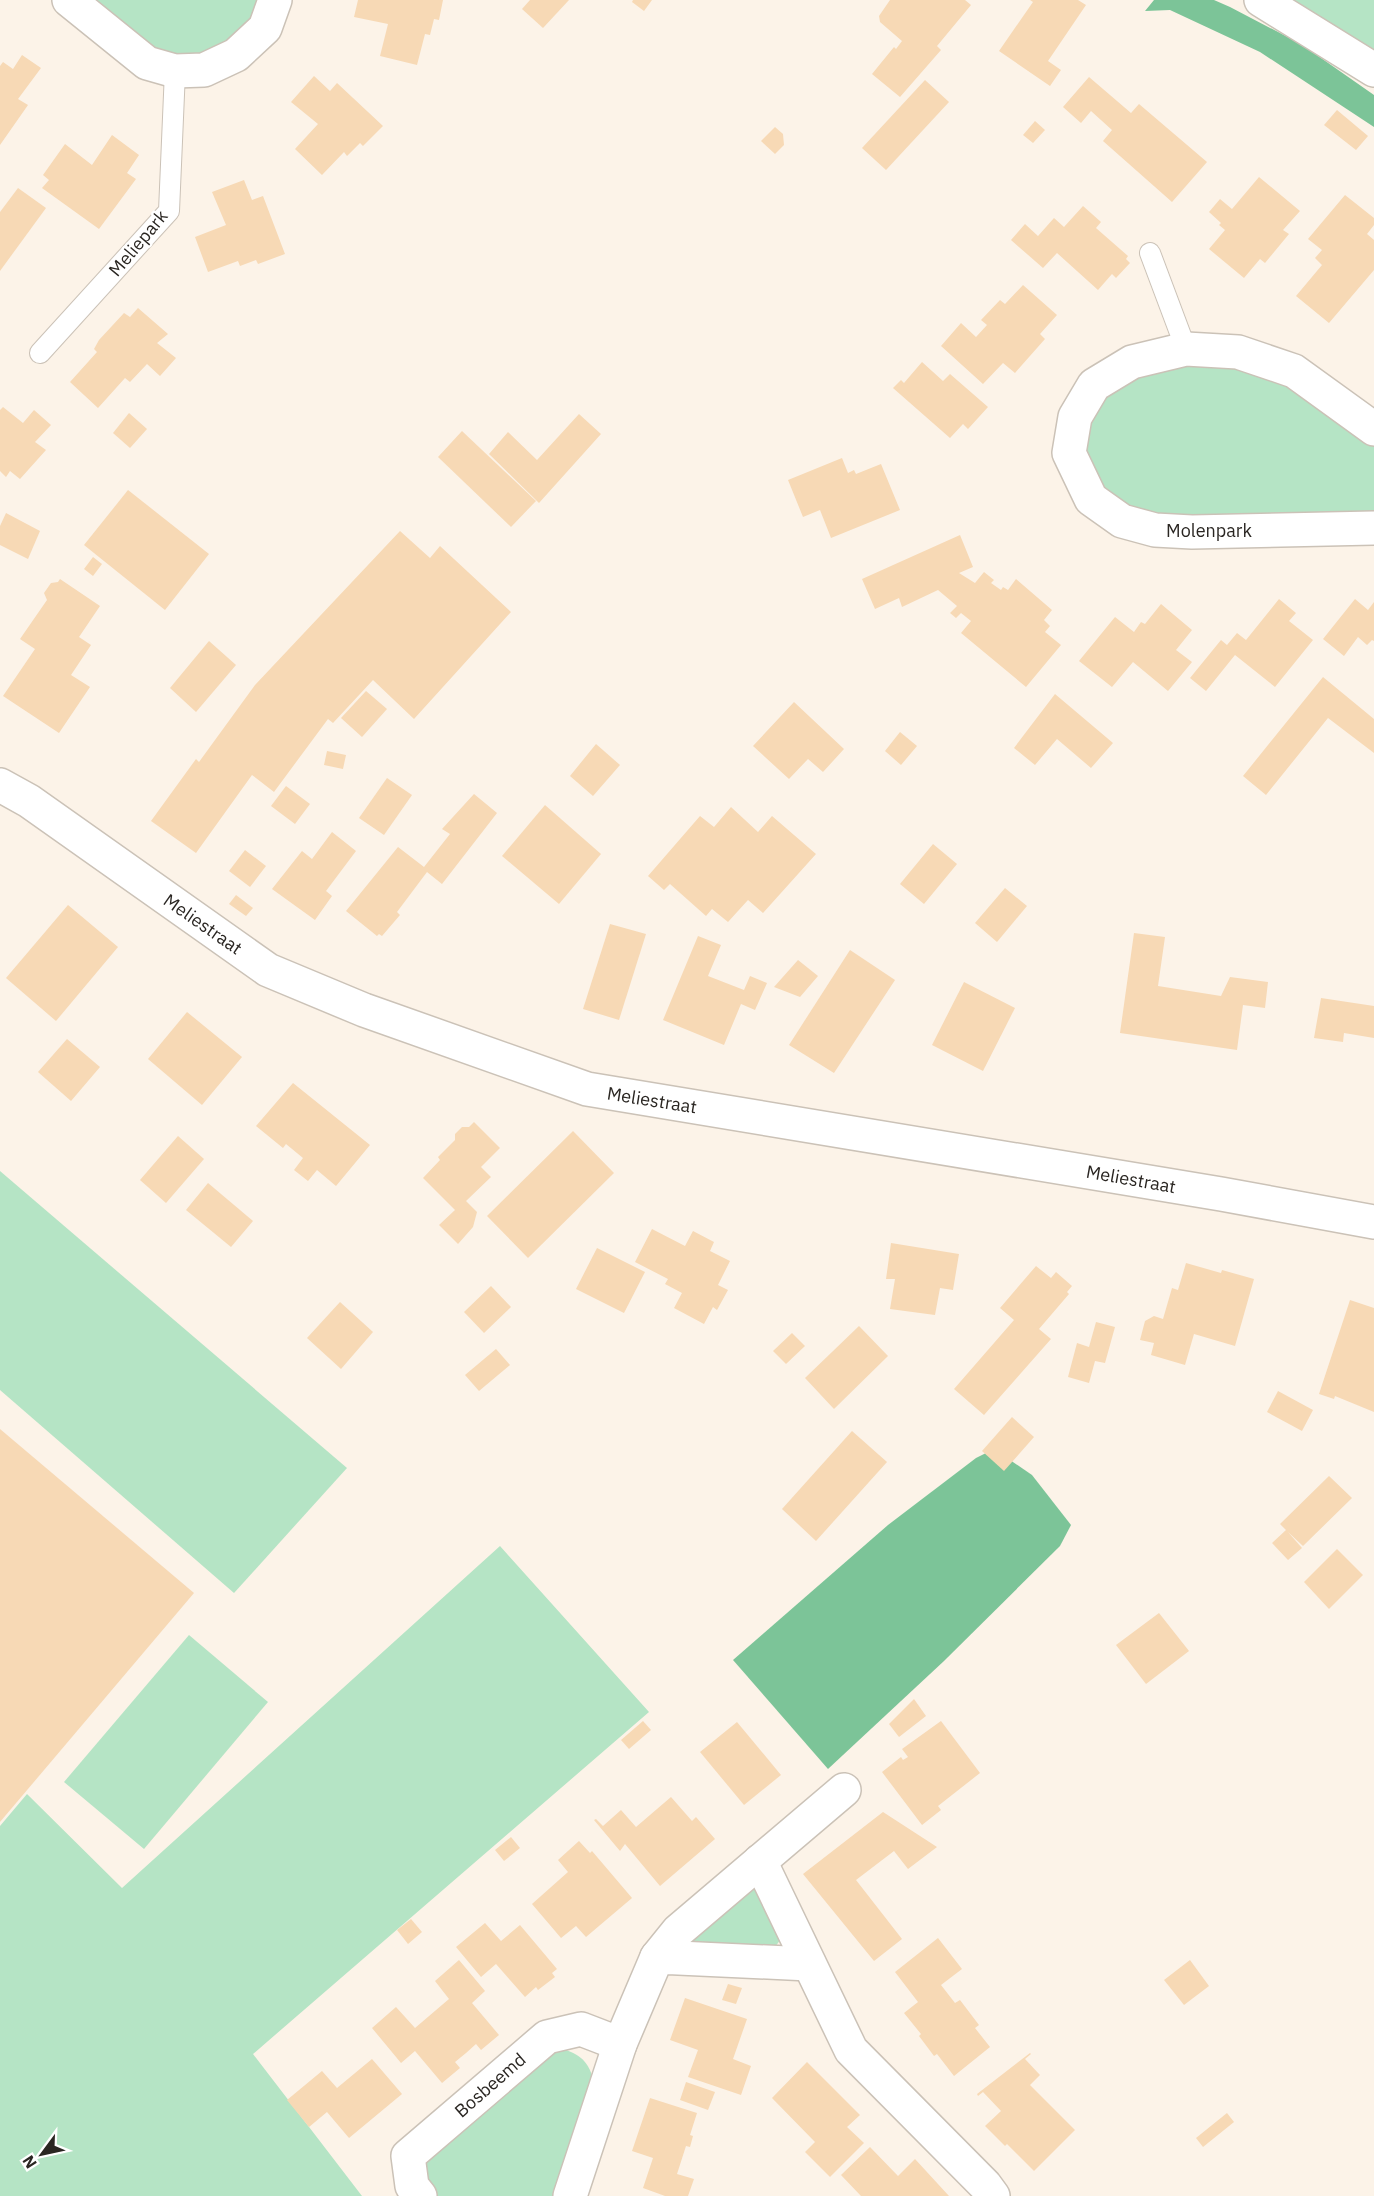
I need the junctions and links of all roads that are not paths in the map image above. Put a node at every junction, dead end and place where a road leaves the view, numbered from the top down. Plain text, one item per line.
1 (69, 0) edge
2 (275, 0) edge
3 (1261, 0) edge
4 (1374, 70) edge
5 (175, 71) junction
6 (1150, 253) dead end
7 (1186, 350) junction
8 (40, 353) dead end
9 (1374, 429) edge
10 (1374, 528) edge
11 (0, 785) edge
12 (1374, 1222) edge
13 (844, 1790) dead end
14 (760, 1861) junction
15 (657, 1958) junction
16 (809, 1964) junction
17 (620, 2044) junction
18 (420, 2196) edge
19 (570, 2196) edge
20 (993, 2196) edge

1 - 5 street
2 - 5 street
3 - 4 street
5 - 8 lane, Meliepark
6 - 7 lane
7 - 9 street, Molenpark
7 - 10 street, Molenpark
11 - 12 street, Meliestraat
13 - 14 street
14 - 15 street
14 - 16 street
15 - 16 street
15 - 17 street
16 - 20 street
17 - 18 street, Bosbeemd
17 - 19 street

